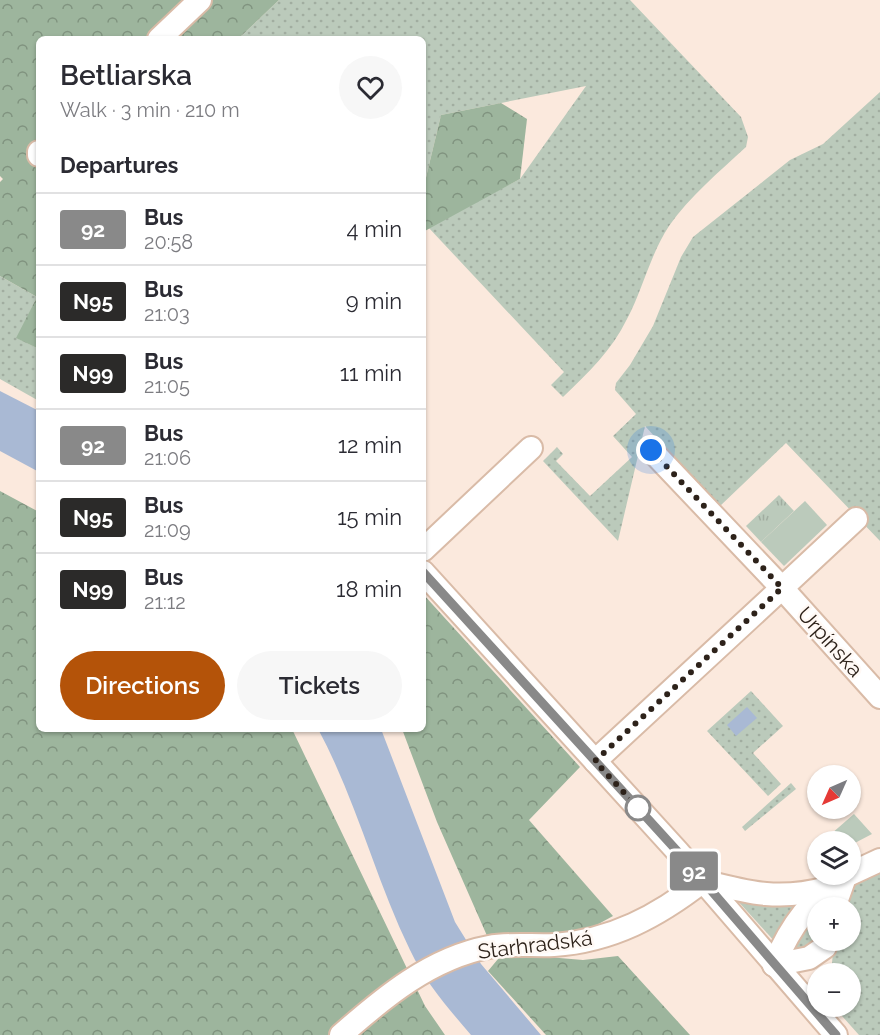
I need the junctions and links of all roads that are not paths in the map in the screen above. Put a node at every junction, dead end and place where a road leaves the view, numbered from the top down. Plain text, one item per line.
1 (200, 0) edge
2 (162, 36) edge
3 (531, 448) dead end
4 (651, 450) dead end
5 (856, 519) dead end
6 (426, 547) edge
7 (426, 575) edge
8 (782, 588) junction
9 (880, 697) edge
10 (595, 761) junction
11 (880, 860) edge
12 (861, 872) edge
13 (703, 881) junction
14 (838, 885) edge
15 (840, 885) edge
16 (816, 951) edge
17 (774, 965) junction
18 (827, 1020) edge
19 (341, 1035) edge

1 - 2 street
3 - 6 street
4 - 8 street
5 - 8 street
7 - 10 street
8 - 9 street, Urpínska
8 - 10 street, Urpínska
10 - 13 street
11 - 12 street
13 - 14 street
13 - 17 street
13 - 19 street, Starhradská
15 - 17 street
16 - 17 street
17 - 18 street

